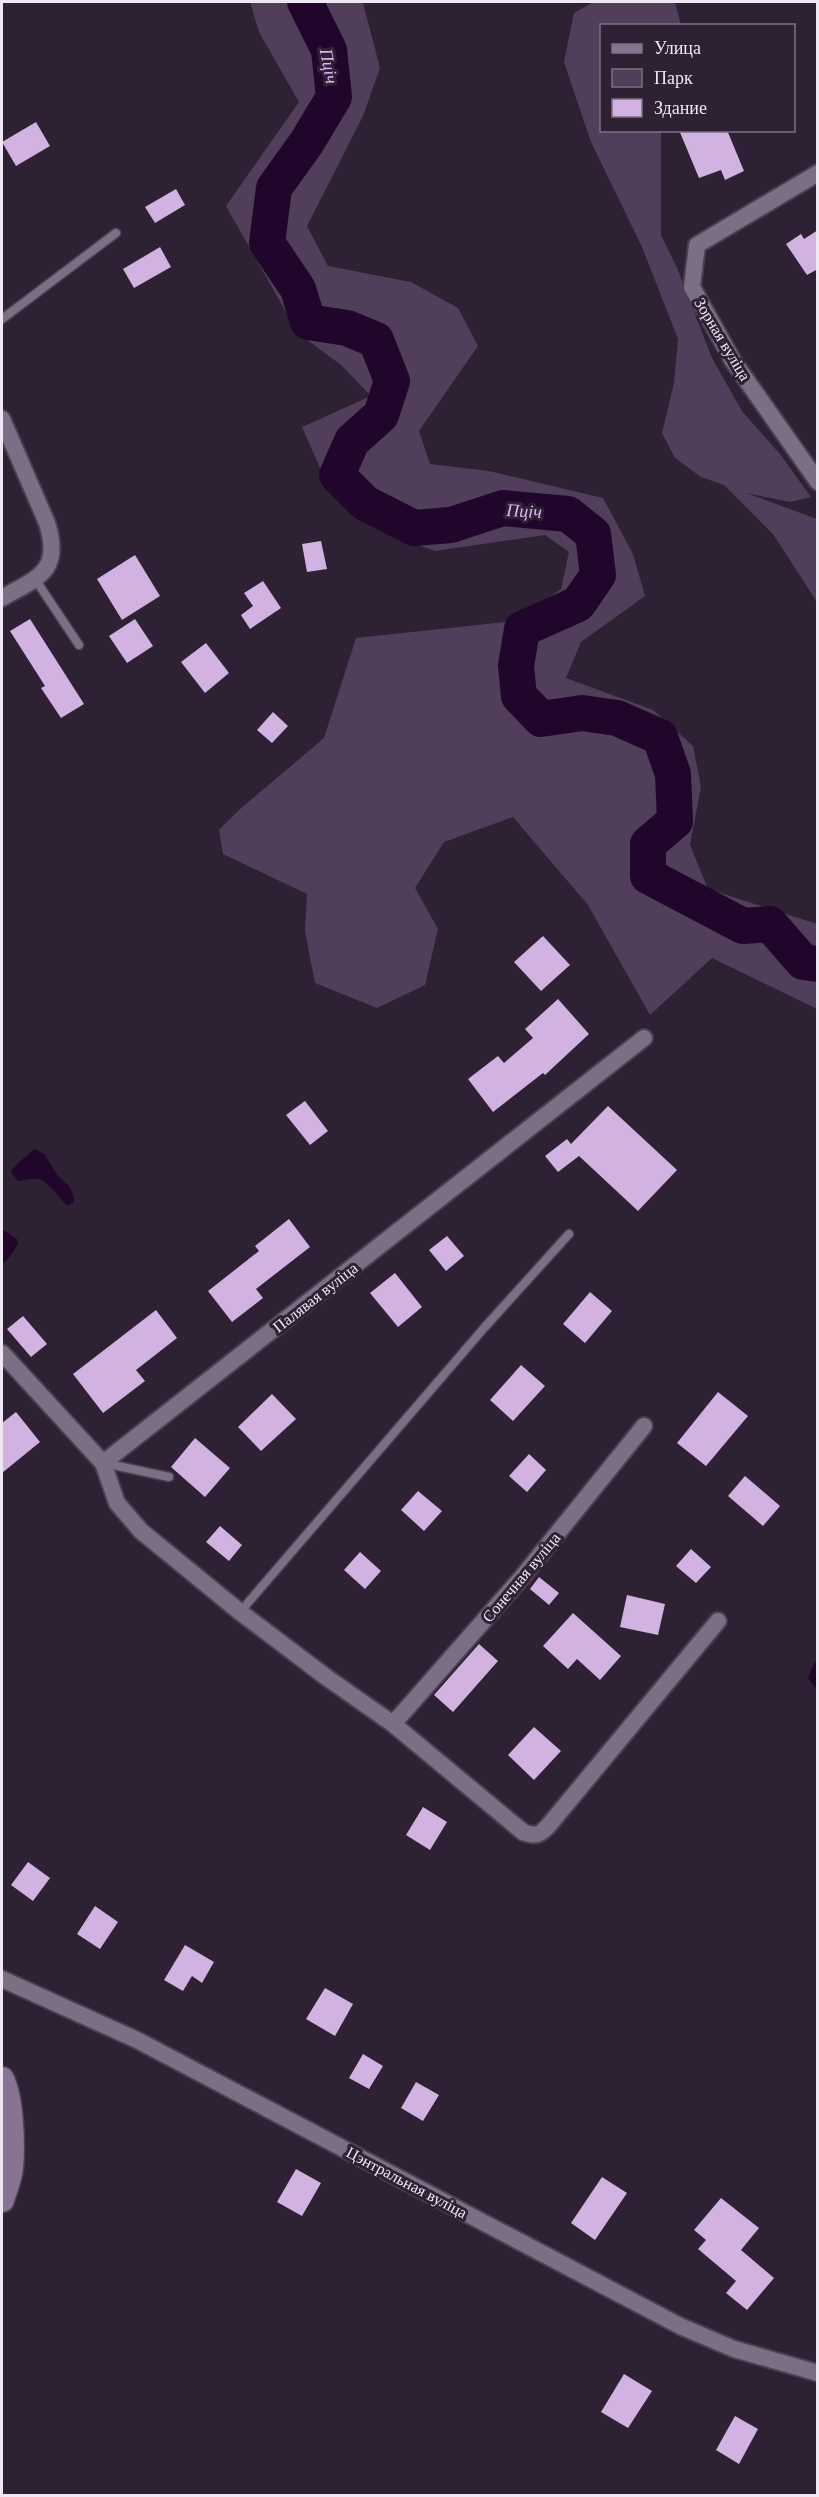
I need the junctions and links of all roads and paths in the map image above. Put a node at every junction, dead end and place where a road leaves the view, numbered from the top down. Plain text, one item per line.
1 (818, 173) edge
2 (116, 233) dead end
3 (2, 319) edge
4 (2, 419) edge
5 (818, 482) edge
6 (35, 579) junction
7 (2, 598) edge
8 (79, 645) dead end
9 (644, 1038) dead end
10 (569, 1234) dead end
11 (2, 1353) edge
12 (644, 1426) dead end
13 (103, 1463) junction
14 (168, 1477) dead end
15 (240, 1612) junction
16 (718, 1621) dead end
17 (393, 1724) junction
18 (2, 1979) edge
19 (2, 2079) edge
20 (2, 2200) edge
21 (818, 2373) edge

1 - 5 street, Зорная вуліца
2 - 3 lane
4 - 6 street
6 - 7 street
6 - 8 lane
9 - 13 street, Палявая вуліца
10 - 15 lane
11 - 13 street
12 - 17 street, Сонечная вуліца
13 - 14 lane
13 - 15 street
15 - 17 street
16 - 17 street
18 - 21 street, Цэнтральная вуліца
19 - 20 main road

